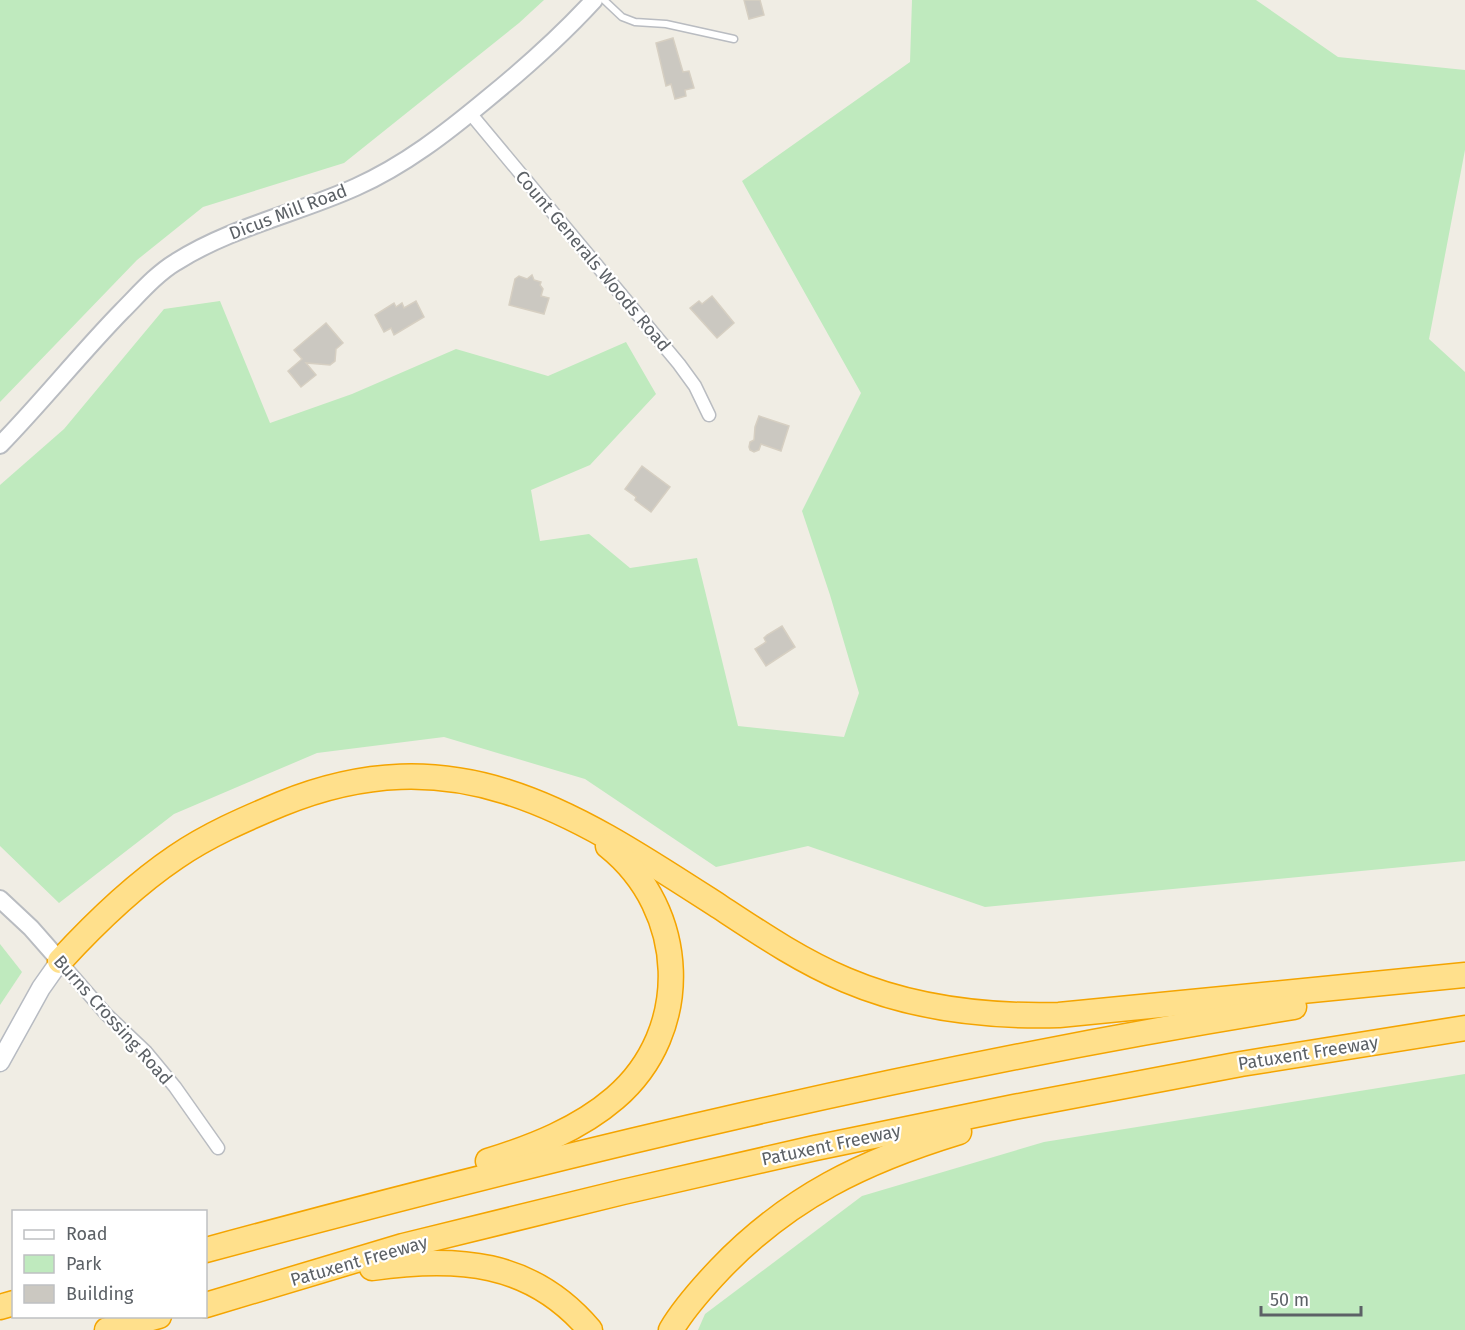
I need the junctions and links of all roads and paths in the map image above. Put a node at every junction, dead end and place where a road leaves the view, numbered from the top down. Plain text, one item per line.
1 (594, 0) edge
2 (604, 0) edge
3 (734, 39) dead end
4 (470, 113) junction
5 (709, 415) dead end
6 (0, 445) edge
7 (575, 820) junction
8 (0, 899) edge
9 (60, 962) junction
10 (1465, 977) edge
11 (1465, 1028) edge
12 (0, 1062) edge
13 (1241, 1064) junction
14 (218, 1148) dead end
15 (207, 1249) edge
16 (207, 1249) edge
17 (240, 1296) junction
18 (207, 1305) edge
19 (155, 1318) edge
20 (107, 1330) edge
21 (590, 1330) edge
22 (671, 1330) edge

1 - 4 street, Dicus Mill Road
2 - 3 lane
4 - 5 street, Count Generals Woods Road
4 - 6 street, Dicus Mill Road
7 - 9 highway
7 - 10 highway
7 - 15 highway
8 - 9 street, Burns Crossing Road
9 - 12 main road
9 - 14 street, Burns Crossing Road
10 - 16 highway
11 - 13 highway, Patuxent Freeway
13 - 17 highway, Patuxent Freeway
13 - 22 highway
17 - 18 highway, Patuxent Freeway
17 - 21 highway
19 - 20 highway

